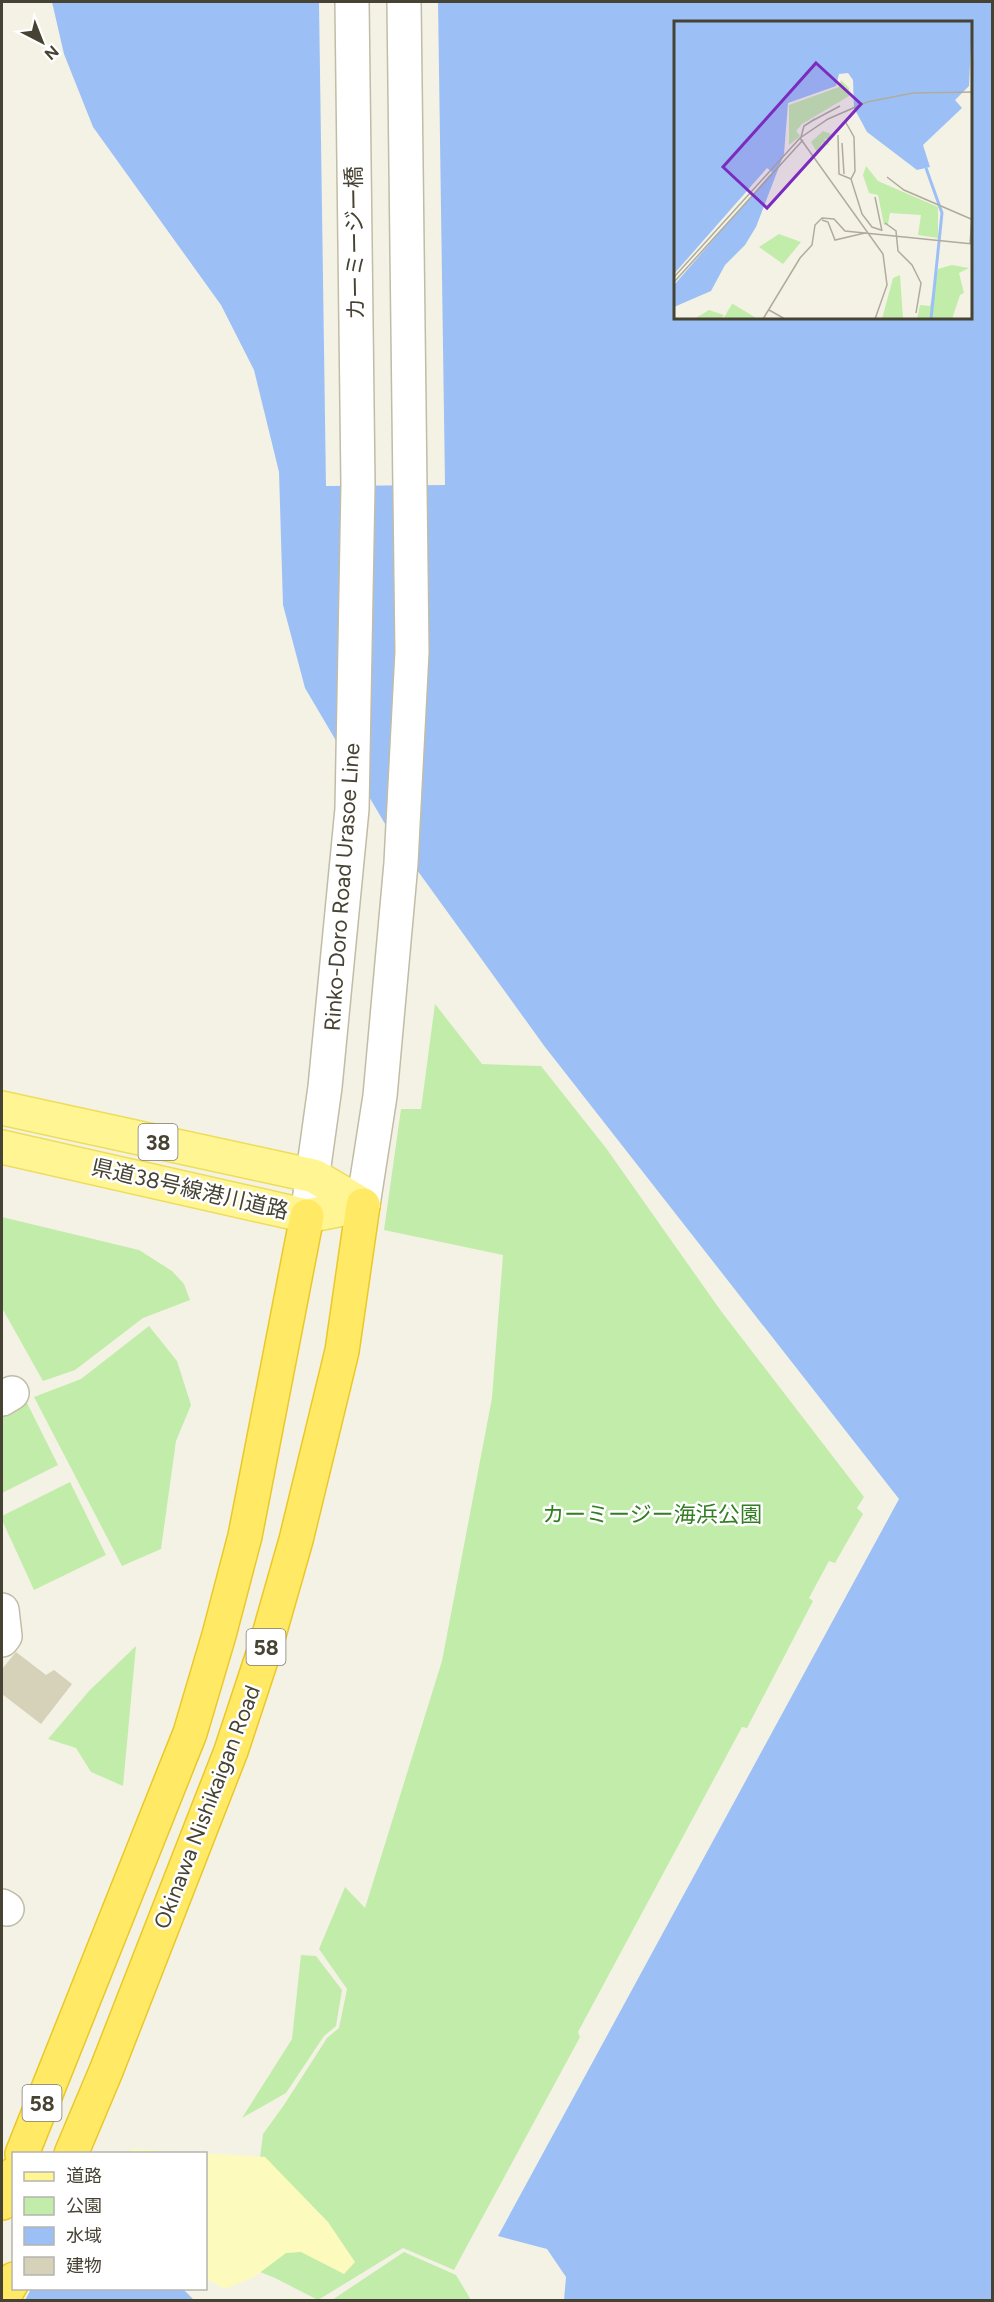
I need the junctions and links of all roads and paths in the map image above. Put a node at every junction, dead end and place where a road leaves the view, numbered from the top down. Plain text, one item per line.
1 (352, 2) edge
2 (404, 2) edge
3 (358, 485) joint
4 (2, 1108) edge
5 (2, 1147) edge
6 (314, 1176) junction
7 (363, 1205) junction
8 (307, 1216) junction
9 (2, 1610) edge
10 (2, 1640) edge
11 (23, 2152) edge
12 (72, 2152) edge
13 (12, 2179) edge
14 (2, 2203) edge
15 (12, 2283) edge
16 (2, 2301) edge

1 - 3 street, カーミージー橋
2 - 7 street
3 - 6 street, Rinko-Doro Road Urasoe Line
4 - 6 main road, 県道38号線港川道路 / 38
5 - 8 main road, 県道38号線港川道路 / 38
6 - 7 main road, 県道38号線港川道路 / 38
6 - 8 street, Rinko-Doro Road Urasoe Line
7 - 8 main road, 県道38号線港川道路 / 38
7 - 12 highway, Okinawa Nishikaigan Road / 58
8 - 11 highway, Okinawa Nishikaigan Road / 58
9 - 10 street
13 - 14 highway
15 - 16 highway

